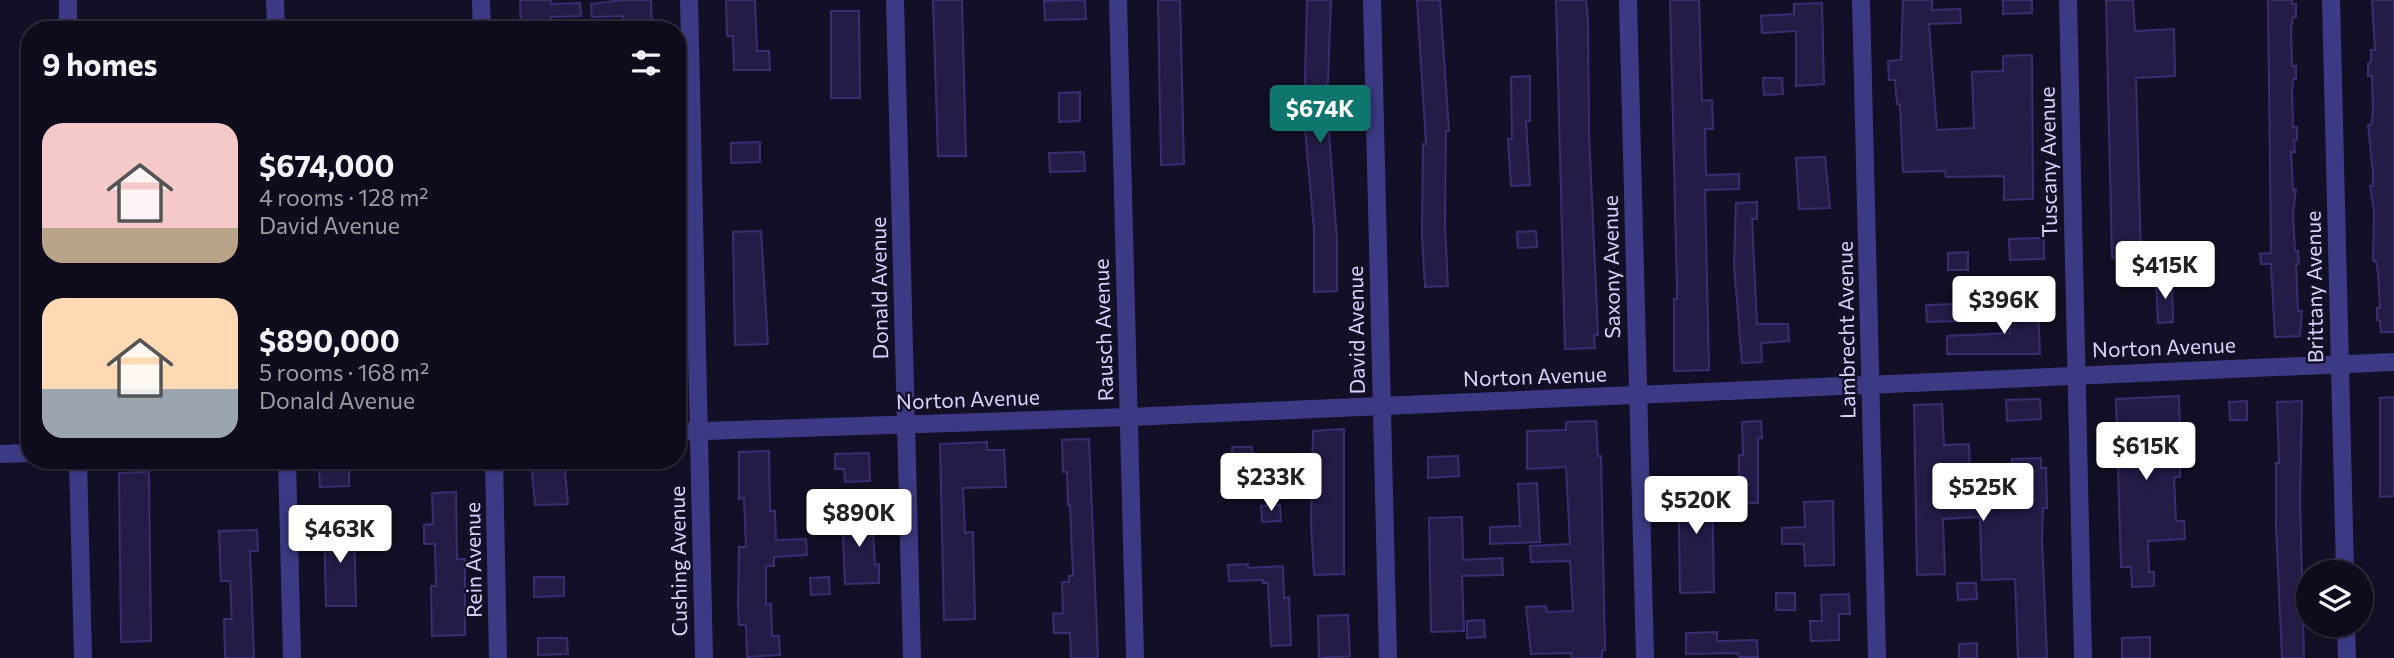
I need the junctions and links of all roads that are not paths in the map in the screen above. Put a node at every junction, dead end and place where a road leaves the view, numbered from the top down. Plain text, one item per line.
1 (68, 0) edge
2 (275, 0) edge
3 (481, 0) edge
4 (689, 0) edge
5 (895, 0) edge
6 (1118, 0) edge
7 (1372, 0) edge
8 (1628, 0) edge
9 (1861, 0) edge
10 (2068, 0) edge
11 (2331, 0) edge
12 (68, 21) edge
13 (275, 21) edge
14 (482, 21) edge
15 (2394, 362) edge
16 (2340, 365) junction
17 (2077, 374) junction
18 (1871, 385) junction
19 (1638, 396) junction
20 (1381, 406) junction
21 (1129, 417) junction
22 (906, 425) junction
23 (699, 431) junction
24 (686, 432) edge
25 (21, 453) edge
26 (0, 454) edge
27 (78, 469) edge
28 (287, 469) edge
29 (494, 469) edge
30 (2345, 560) edge
31 (2346, 637) edge
32 (83, 658) edge
33 (292, 658) edge
34 (498, 658) edge
35 (704, 658) edge
36 (912, 658) edge
37 (1135, 658) edge
38 (1388, 658) edge
39 (1645, 658) edge
40 (1877, 658) edge
41 (2083, 658) edge
42 (2347, 658) edge

1 - 12 street
2 - 13 street
3 - 14 street
4 - 23 street, Cushing Avenue
5 - 22 street, Donald Avenue
6 - 21 street, Rausch Avenue
7 - 20 street, David Avenue
8 - 19 street, Saxony Avenue
9 - 18 street, Lambrecht Avenue
10 - 17 street, Tuscany Avenue
11 - 16 street, Brittany Avenue
15 - 16 street, Norton Avenue
16 - 17 street, Norton Avenue
16 - 30 street, Brittany Avenue
17 - 18 street, Norton Avenue
17 - 41 street, Tuscany Avenue
18 - 19 street, Norton Avenue
18 - 40 street, Lambrecht Avenue
19 - 20 street, Norton Avenue
19 - 39 street, Saxony Avenue
20 - 21 street, Norton Avenue
20 - 38 street, David Avenue
21 - 22 street, Norton Avenue
21 - 37 street, Rausch Avenue
22 - 23 street, Norton Avenue
22 - 36 street, Donald Avenue
23 - 24 street, Norton Avenue
23 - 35 street, Cushing Avenue
25 - 26 street
27 - 32 street
28 - 33 street
29 - 34 street, Rein Avenue
31 - 42 street

